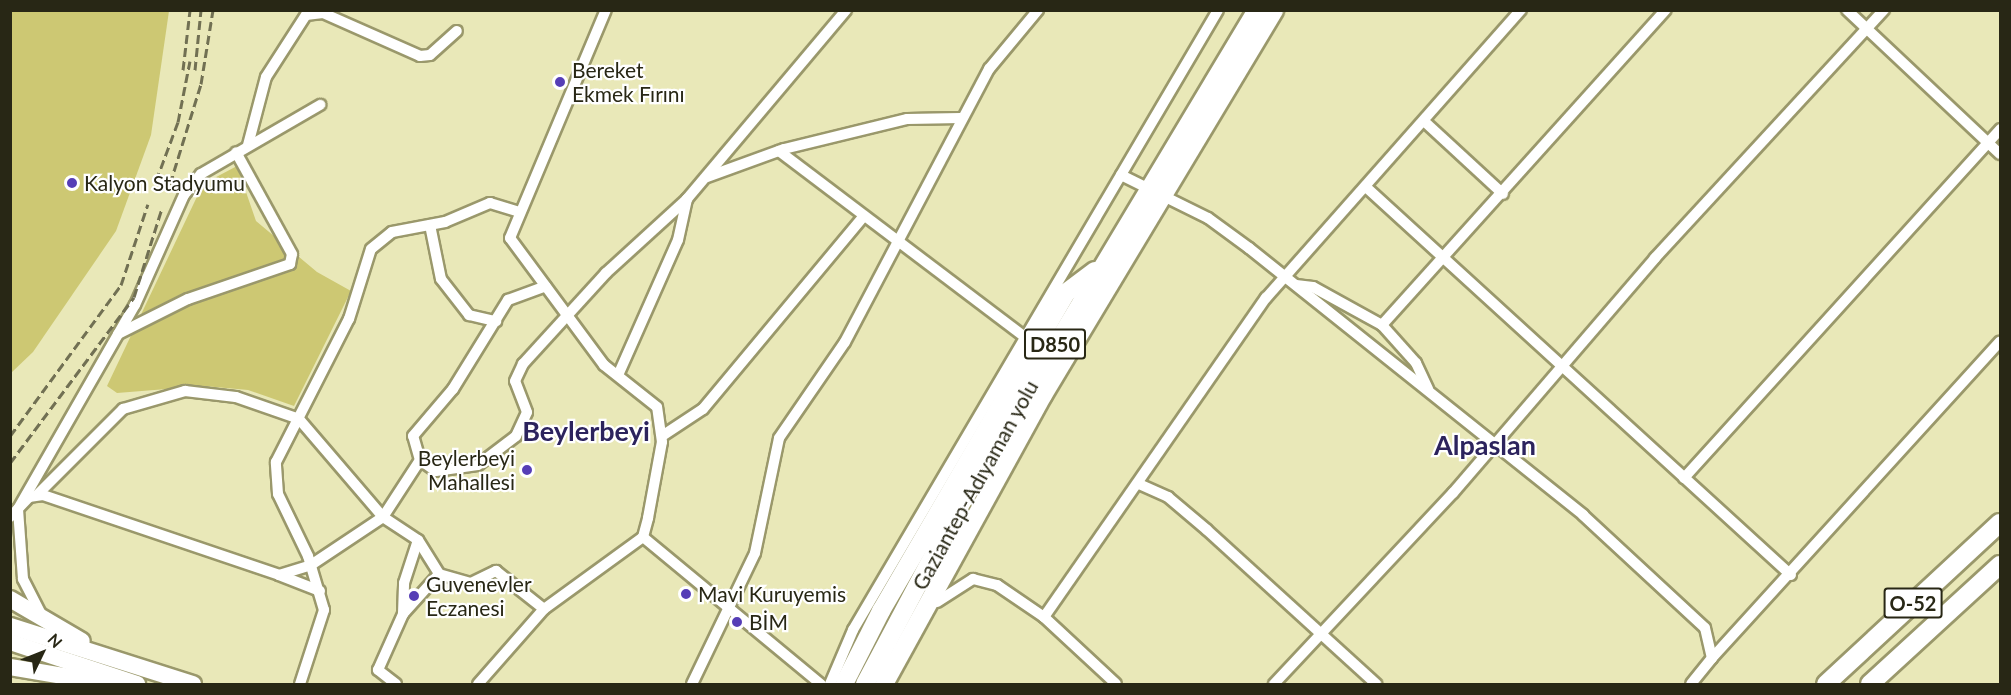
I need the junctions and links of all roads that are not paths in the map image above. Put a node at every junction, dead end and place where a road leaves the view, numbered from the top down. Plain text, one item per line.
1 (606, 10) edge
2 (846, 10) edge
3 (1038, 10) edge
4 (1218, 10) edge
5 (1257, 10) edge
6 (1274, 10) edge
7 (1521, 10) edge
8 (1666, 10) edge
9 (1847, 10) edge
10 (1884, 10) edge
11 (1867, 29) junction
12 (457, 32) dead end
13 (320, 105) dead end
14 (961, 118) junction
15 (1425, 122) junction
16 (2001, 129) edge
17 (1988, 143) junction
18 (248, 145) junction
19 (779, 150) junction
20 (236, 152) junction
21 (2001, 154) edge
22 (1121, 175) junction
23 (704, 178) junction
24 (1367, 188) junction
25 (1157, 191) junction
26 (1503, 194) junction
27 (687, 199) junction
28 (519, 212) junction
29 (862, 218) junction
30 (430, 225) junction
31 (894, 242) junction
32 (1446, 258) junction
33 (1103, 264) junction
34 (1122, 264) junction
35 (1285, 275) junction
36 (1296, 285) junction
37 (546, 286) junction
38 (568, 314) junction
39 (496, 321) junction
40 (1382, 325) junction
41 (118, 334) junction
42 (1024, 336) junction
43 (2001, 342) edge
44 (1564, 368) junction
45 (619, 373) junction
46 (1430, 392) junction
47 (299, 418) junction
48 (662, 436) junction
49 (1495, 443) junction
50 (420, 460) junction
51 (1684, 478) junction
52 (1139, 484) junction
53 (37, 495) junction
54 (14, 513) edge
55 (383, 517) junction
56 (2001, 523) edge
57 (643, 537) junction
58 (417, 540) junction
59 (311, 565) junction
60 (2001, 565) edge
61 (439, 574) junction
62 (279, 575) junction
63 (1791, 575) junction
64 (320, 591) junction
65 (10, 599) edge
66 (937, 602) junction
67 (732, 607) junction
68 (544, 609) junction
69 (404, 614) junction
70 (1044, 617) junction
71 (43, 620) junction
72 (10, 626) edge
73 (1319, 635) junction
74 (10, 642) edge
75 (1712, 658) junction
76 (117, 660) junction
77 (10, 667) edge
78 (111, 684) edge
79 (137, 684) edge
80 (193, 684) edge
81 (300, 684) edge
82 (396, 684) edge
83 (478, 684) edge
84 (692, 684) edge
85 (821, 684) edge
86 (830, 684) edge
87 (844, 684) edge
88 (865, 684) edge
89 (884, 684) edge
90 (896, 684) edge
91 (1116, 684) edge
92 (1274, 684) edge
93 (1376, 684) edge
94 (1691, 684) edge
95 (1826, 684) edge
96 (1870, 684) edge

1 - 28 street
2 - 23 street
3 - 14 street
4 - 22 street
5 - 25 highway, Gaziantep-Adıyaman yolu / D850
6 - 25 highway, Gaziantep-Adıyaman yolu / D850
7 - 15 street
8 - 26 street
9 - 11 street
10 - 11 street
11 - 17 street
11 - 44 street
12 - 18 street
13 - 18 street
14 - 19 street
14 - 31 street
15 - 24 street
15 - 26 street
16 - 17 street
17 - 21 street
17 - 51 street
18 - 20 street
19 - 23 street
19 - 29 street
20 - 41 street
20 - 41 street
22 - 25 street
22 - 42 street
23 - 27 street
24 - 32 street
24 - 35 street
25 - 33 highway, Gaziantep-Adıyaman yolu / D850
25 - 34 highway, Gaziantep-Adıyaman yolu / D850
25 - 35 street
26 - 32 street
27 - 38 street
27 - 45 street
28 - 30 street
28 - 37 street
29 - 31 street
29 - 48 street
30 - 39 street
30 - 47 street
31 - 42 street
31 - 67 street
32 - 40 street
32 - 44 street
33 - 87 highway
33 - 88 highway, Gaziantep-Adıyaman yolu / D850
34 - 66 highway
34 - 89 highway, Gaziantep-Adıyaman yolu / D850
35 - 36 street
35 - 52 street
36 - 40 street
36 - 46 street
37 - 38 street
37 - 39 street
38 - 45 street
38 - 50 street
39 - 50 street
40 - 46 street
41 - 54 street
42 - 86 street
43 - 63 street
44 - 49 street
44 - 51 street
45 - 48 street
46 - 49 street
47 - 53 street
47 - 55 street
47 - 59 street
48 - 57 street
49 - 73 street
49 - 75 street
50 - 55 street
51 - 63 street
52 - 70 street
52 - 73 street
53 - 54 street
53 - 62 street
54 - 71 street
55 - 58 street
55 - 59 street
56 - 95 highway, O-52
57 - 67 street
57 - 68 street
58 - 61 street
58 - 69 street
59 - 62 street
59 - 64 street
60 - 96 highway, O-52
61 - 68 street
61 - 69 street
62 - 64 street
63 - 75 street
64 - 81 street
65 - 71 main road
66 - 70 street
66 - 90 highway
67 - 84 street
67 - 85 street
68 - 83 street
69 - 82 street
70 - 91 street
71 - 76 main road
72 - 76 main road
73 - 92 street
73 - 93 street
74 - 79 main road
75 - 94 street
76 - 80 main road
77 - 78 main road

